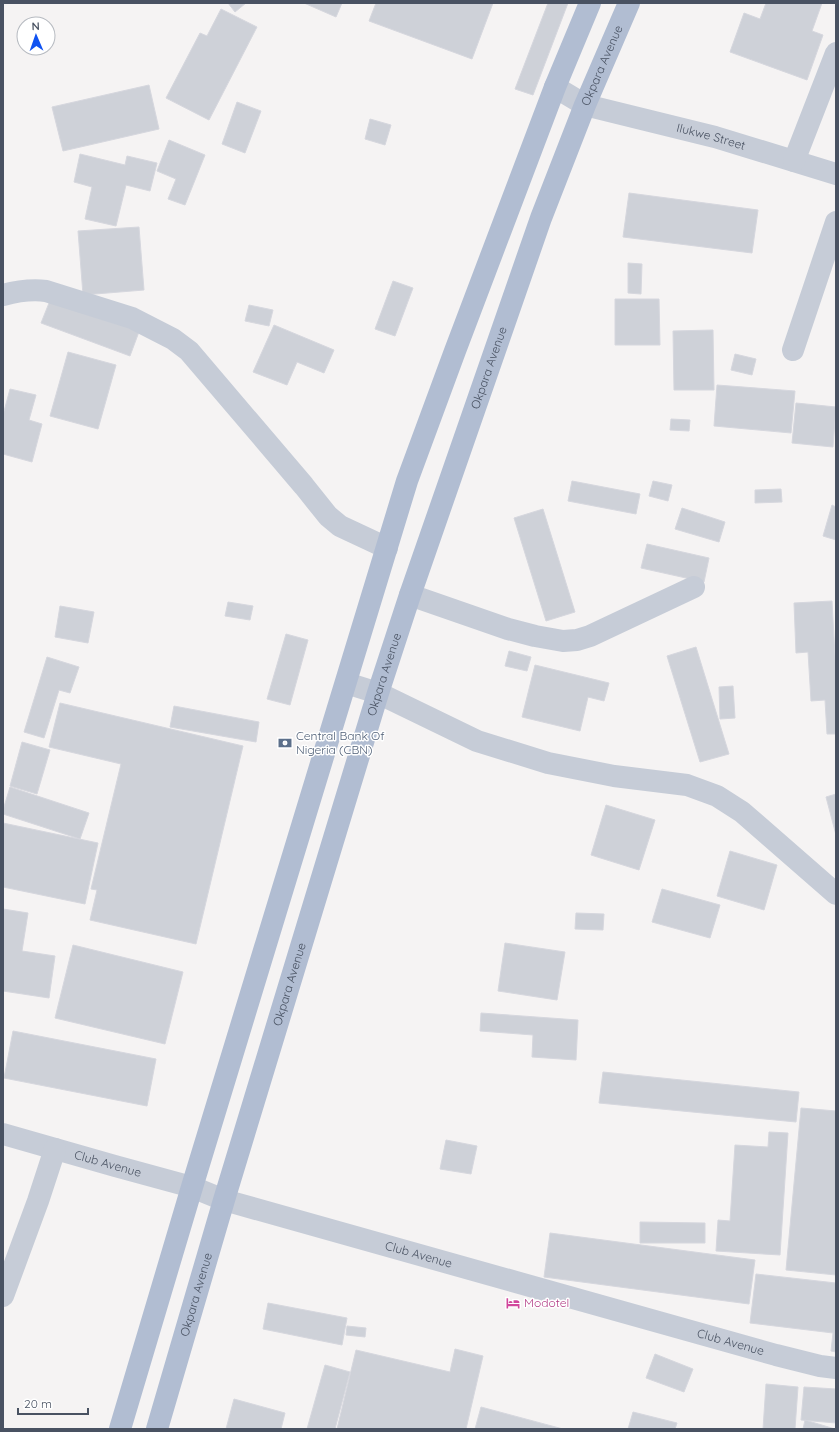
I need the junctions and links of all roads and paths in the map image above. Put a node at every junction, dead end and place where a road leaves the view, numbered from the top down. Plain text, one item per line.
1 (590, 3) edge
2 (629, 3) edge
3 (836, 53) edge
4 (555, 87) junction
5 (585, 105) junction
6 (794, 161) junction
7 (836, 174) edge
8 (836, 222) edge
9 (3, 295) edge
10 (793, 350) dead end
11 (387, 548) junction
12 (694, 587) dead end
13 (410, 594) junction
14 (346, 683) junction
15 (378, 693) junction
16 (836, 894) edge
17 (3, 1134) edge
18 (55, 1148) junction
19 (192, 1187) junction
20 (224, 1200) junction
21 (3, 1296) edge
22 (836, 1368) edge
23 (120, 1429) edge
24 (158, 1429) edge

1 - 4 main road
2 - 5 main road, Okpara Avenue
3 - 6 street
4 - 5 street, Ilukwe Street
4 - 11 main road
5 - 6 street, Ilukwe Street
5 - 13 main road, Okpara Avenue
6 - 7 street, Ilukwe Street
8 - 10 street
9 - 11 street
11 - 14 main road
12 - 13 street
13 - 15 main road, Okpara Avenue
14 - 15 street
14 - 19 main road
15 - 16 street
15 - 20 main road, Okpara Avenue
17 - 18 street, Club Avenue
18 - 19 street, Club Avenue
18 - 21 street
19 - 20 street, Club Avenue
19 - 23 main road
20 - 22 street, Club Avenue
20 - 24 main road, Okpara Avenue

